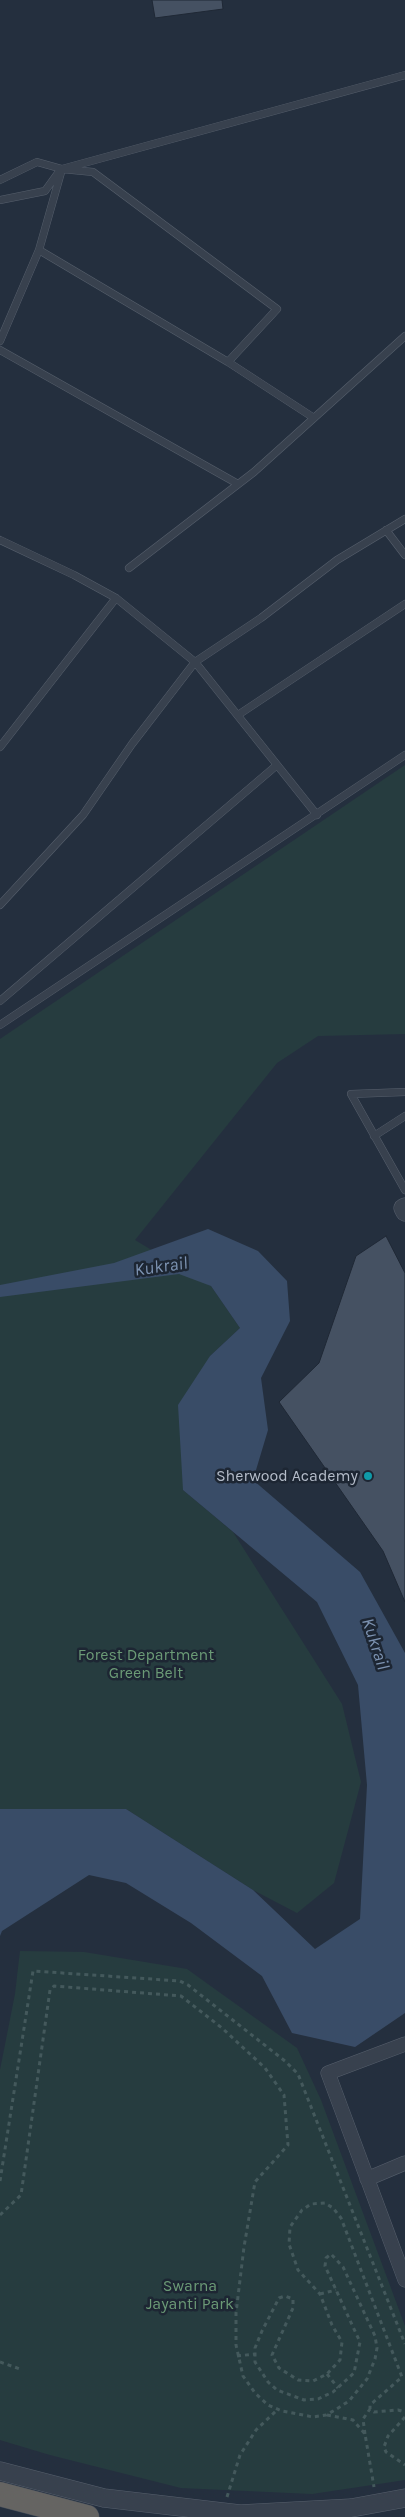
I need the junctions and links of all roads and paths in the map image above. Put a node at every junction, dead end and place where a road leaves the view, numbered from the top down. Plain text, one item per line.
1 (405, 75) edge
2 (62, 169) junction
3 (0, 180) edge
4 (0, 200) edge
5 (39, 250) junction
6 (405, 336) edge
7 (0, 341) edge
8 (0, 350) edge
9 (228, 362) junction
10 (314, 418) junction
11 (238, 484) junction
12 (405, 519) edge
13 (386, 530) junction
14 (0, 540) edge
15 (405, 555) edge
16 (129, 568) dead end
17 (116, 598) junction
18 (405, 604) edge
19 (196, 662) junction
20 (238, 715) junction
21 (0, 747) edge
22 (405, 755) edge
23 (277, 765) junction
24 (317, 815) junction
25 (0, 905) edge
26 (0, 1002) edge
27 (0, 1025) edge
28 (405, 1092) edge
29 (405, 1116) edge
30 (374, 1136) junction
31 (405, 1190) edge
32 (405, 1207) edge
33 (405, 1212) edge
34 (405, 2044) edge
35 (405, 2163) edge
36 (367, 2179) junction
37 (0, 2181) edge
38 (0, 2215) edge
39 (405, 2280) edge
40 (336, 2290) junction
41 (320, 2294) junction
42 (405, 2344) edge
43 (255, 2354) junction
44 (237, 2356) junction
45 (0, 2362) edge
46 (20, 2369) dead end
47 (327, 2374) junction
48 (338, 2388) junction
49 (278, 2409) junction
50 (370, 2409) junction
51 (405, 2412) edge
52 (326, 2415) junction
53 (405, 2417) edge
54 (365, 2434) junction
55 (405, 2466) edge
56 (0, 2471) edge
57 (0, 2494) edge
58 (405, 2498) edge
59 (377, 2503) junction
60 (223, 2512) junction
61 (87, 2517) edge

1 - 2 lane
2 - 3 lane
2 - 4 lane
2 - 5 lane
2 - 9 lane
5 - 7 lane
5 - 9 lane
6 - 10 lane
8 - 11 lane
9 - 10 lane
10 - 11 lane
11 - 16 lane
12 - 13 lane
13 - 15 lane
13 - 19 lane
14 - 17 lane
17 - 19 lane
17 - 21 lane
18 - 20 lane
19 - 20 lane
19 - 25 lane
20 - 23 lane
22 - 24 lane
23 - 24 lane
23 - 26 lane
24 - 27 lane
28 - 30 lane
29 - 30 lane
30 - 31 lane
32 - 33 street
34 - 36 street
35 - 36 street
36 - 39 street
37 - 42 path
38 - 44 path
40 - 41 path
40 - 48 path
40 - 52 path
41 - 47 path
41 - 50 path
43 - 44 path
43 - 47 path
43 - 48 path
44 - 49 path
45 - 46 path
47 - 48 path
49 - 52 path
49 - 60 path
50 - 51 path
50 - 54 path
52 - 54 path
53 - 55 path
54 - 59 path
56 - 60 street
57 - 61 highway
58 - 59 street
59 - 60 street

